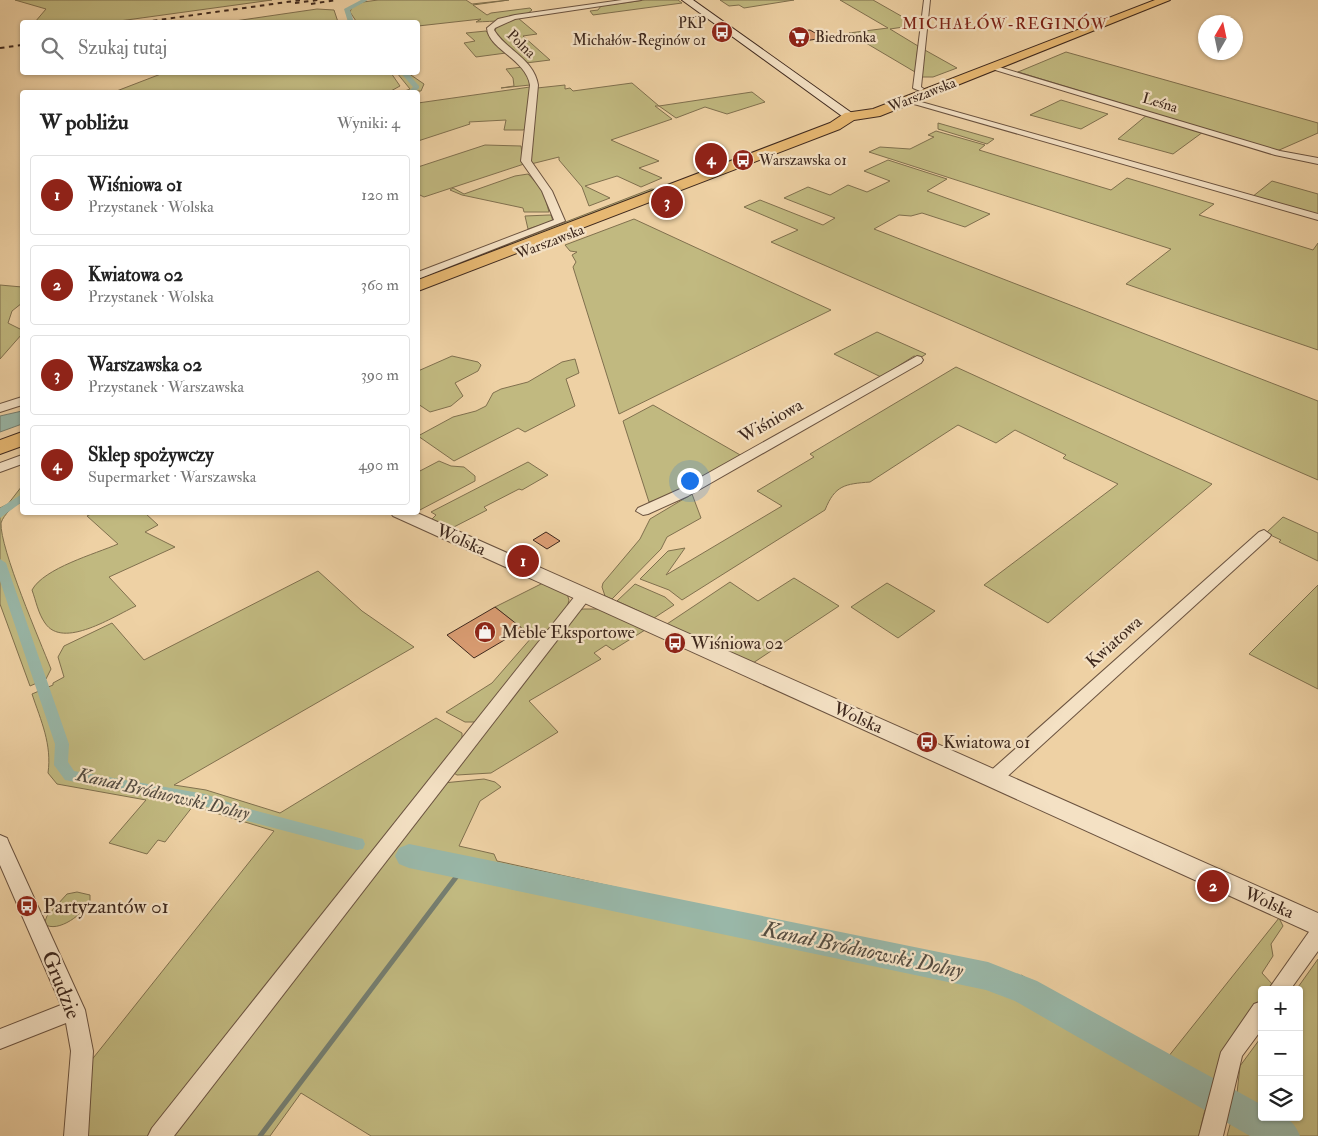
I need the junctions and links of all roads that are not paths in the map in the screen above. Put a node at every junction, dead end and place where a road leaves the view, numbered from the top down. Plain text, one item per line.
1 (638, 0) edge
2 (687, 0) edge
3 (927, 0) edge
4 (1165, 0) edge
5 (995, 67) junction
6 (920, 89) dead end
7 (910, 100) junction
8 (850, 116) junction
9 (1318, 161) edge
10 (679, 186) junction
11 (1318, 217) edge
12 (420, 275) edge
13 (420, 285) edge
14 (420, 293) edge
15 (917, 360) dead end
16 (20, 402) edge
17 (0, 408) edge
18 (20, 439) edge
19 (0, 448) edge
20 (20, 449) edge
21 (0, 456) edge
22 (20, 460) edge
23 (0, 468) edge
24 (642, 511) dead end
25 (406, 515) edge
26 (1264, 535) dead end
27 (584, 595) junction
28 (993, 779) junction
29 (2, 854) edge
30 (1318, 924) edge
31 (1318, 935) edge
32 (1281, 986) edge
33 (74, 1010) junction
34 (1258, 1016) edge
35 (0, 1040) edge
36 (1213, 1125) edge
37 (76, 1136) edge
38 (160, 1136) edge

1 - 12 street, Polna
2 - 8 main road
3 - 6 street
4 - 5 main road, Warszawska
5 - 7 main road, Warszawska
5 - 9 street, Leśna
7 - 8 main road, Warszawska
7 - 11 street
8 - 10 main road, Warszawska
10 - 13 main road, Warszawska
10 - 14 main road, Warszawska
15 - 24 street, Wiśniowa
16 - 17 street
18 - 19 main road
20 - 21 main road
22 - 23 street
25 - 27 street, Wolska
26 - 28 street, Kwiatowa
27 - 28 street, Wolska
27 - 38 street
28 - 30 street, Wolska
29 - 33 street, Grudzie
31 - 32 street
33 - 35 street
33 - 37 street, Grudzie
34 - 36 street

